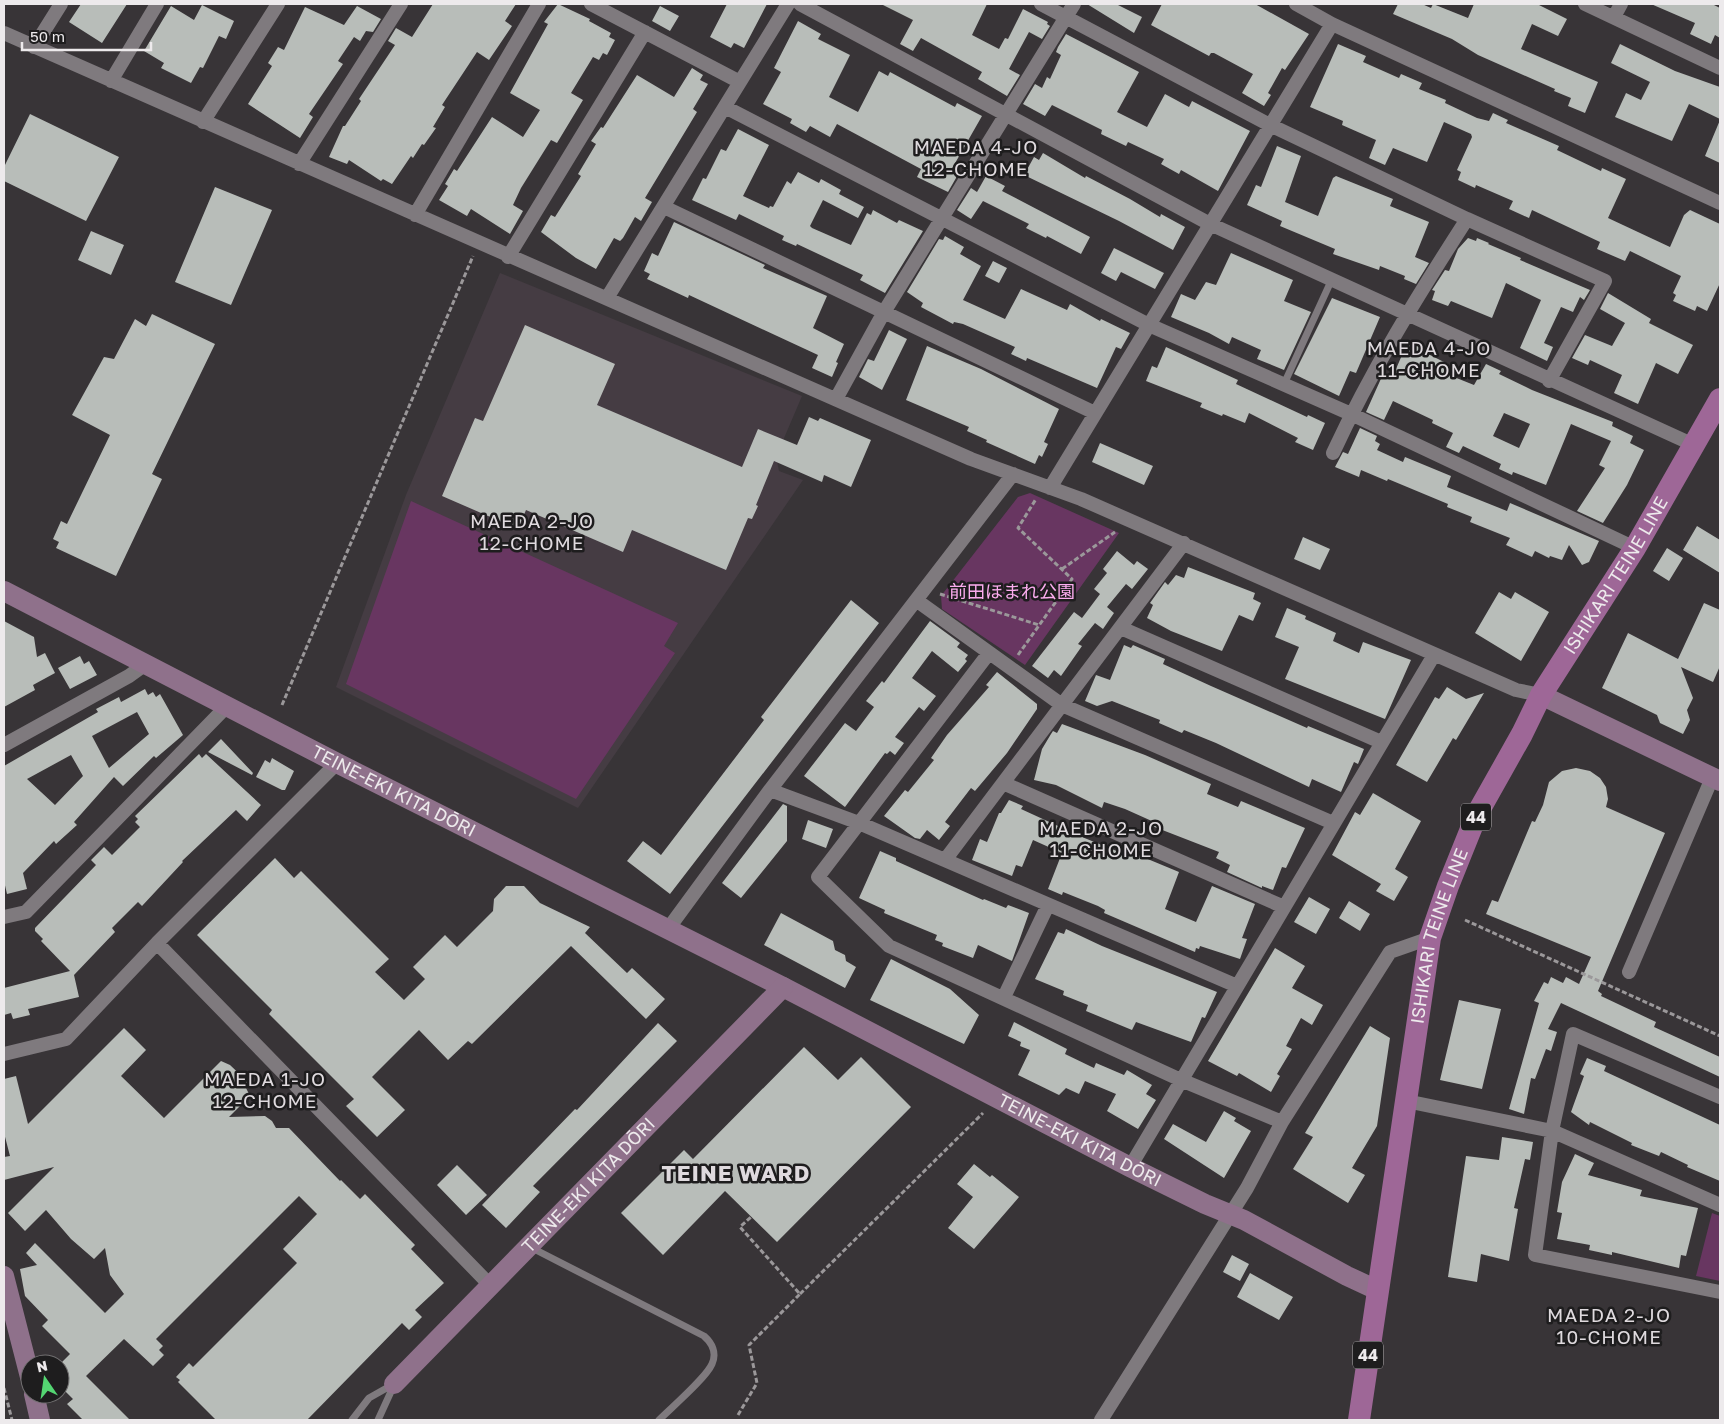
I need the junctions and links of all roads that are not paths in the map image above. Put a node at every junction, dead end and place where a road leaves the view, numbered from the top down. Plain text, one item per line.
1 (61, 4) edge
2 (158, 4) edge
3 (278, 4) edge
4 (401, 4) edge
5 (539, 4) edge
6 (590, 4) edge
7 (788, 4) edge
8 (800, 4) edge
9 (1040, 4) edge
10 (1074, 4) edge
11 (1296, 4) edge
12 (1585, 4) edge
13 (1620, 4) edge
14 (1066, 17) junction
15 (1614, 17) junction
16 (1332, 24) junction
17 (644, 32) junction
18 (4, 34) edge
19 (34, 47) junction
20 (1720, 68) edge
21 (111, 81) junction
22 (740, 82) junction
23 (725, 107) junction
24 (1005, 114) junction
25 (203, 122) junction
26 (1270, 125) junction
27 (299, 164) junction
28 (1720, 203) edge
29 (664, 207) junction
30 (415, 215) junction
31 (942, 218) junction
32 (1467, 219) junction
33 (1210, 224) junction
34 (508, 257) junction
35 (1332, 279) junction
36 (607, 298) junction
37 (884, 312) junction
38 (1407, 313) junction
39 (1149, 325) junction
40 (1549, 381) junction
41 (1284, 384) junction
42 (836, 399) junction
43 (1720, 399) edge
44 (1096, 413) junction
45 (1351, 414) junction
46 (1694, 446) junction
47 (1333, 453) dead end
48 (1013, 474) junction
49 (1050, 488) junction
50 (1184, 543) junction
51 (1635, 548) junction
52 (4, 591) edge
53 (916, 600) junction
54 (1121, 628) junction
55 (989, 654) junction
56 (1434, 655) junction
57 (147, 663) junction
58 (1541, 695) junction
59 (1062, 705) junction
60 (228, 706) junction
61 (1382, 742) junction
62 (4, 745) edge
63 (336, 763) junction
64 (1716, 780) edge
65 (1003, 783) junction
66 (770, 790) junction
67 (859, 823) junction
68 (1333, 824) junction
69 (945, 860) junction
70 (1048, 905) junction
71 (1284, 907) junction
72 (4, 917) edge
73 (668, 929) junction
74 (1430, 938) junction
75 (158, 942) junction
76 (1629, 972) dead end
77 (1237, 986) junction
78 (783, 987) junction
79 (1004, 997) junction
80 (4, 1054) edge
81 (1181, 1080) junction
82 (1720, 1098) edge
83 (1406, 1101) junction
84 (1282, 1122) junction
85 (1552, 1131) junction
86 (1130, 1167) junction
87 (1720, 1205) edge
88 (1229, 1215) junction
89 (530, 1246) junction
90 (4, 1276) edge
91 (491, 1286) junction
92 (1377, 1290) junction
93 (1720, 1292) edge
94 (24, 1354) edge
95 (394, 1384) junction
96 (36, 1404) edge
97 (40, 1420) edge
98 (352, 1420) edge
99 (378, 1420) edge
100 (659, 1420) edge
101 (1101, 1420) edge
102 (1359, 1420) edge

1 - 19 street
2 - 21 street
3 - 25 street
4 - 27 street
5 - 30 street
6 - 17 street
7 - 22 street
8 - 24 street
9 - 14 street
10 - 14 street
11 - 16 street
12 - 15 street
13 - 15 street
14 - 24 street
14 - 26 street
15 - 20 street
16 - 26 street
16 - 28 street
17 - 22 street
17 - 34 street
18 - 19 street
19 - 21 street
21 - 25 street
22 - 23 street
23 - 29 street
23 - 31 street
24 - 31 street
24 - 33 street
25 - 27 street
26 - 32 street
26 - 33 street
27 - 30 street
29 - 36 street
29 - 37 street
30 - 34 street
31 - 37 street
31 - 39 street
32 - 38 street
32 - 40 street
33 - 35 street
33 - 39 street
34 - 36 street
35 - 38 street
35 - 41 lane
36 - 42 street
37 - 42 street
37 - 44 street
38 - 40 street
38 - 45 street
39 - 41 street
39 - 44 street
40 - 46 street
41 - 45 street
42 - 48 street
43 - 46 main road, ISHIKARI TEINE LINE / 44
44 - 49 street
45 - 47 street
45 - 51 street
46 - 51 main road, ISHIKARI TEINE LINE / 44
48 - 49 street
48 - 53 street
49 - 50 street
50 - 54 street
50 - 56 street
51 - 58 main road, ISHIKARI TEINE LINE / 44
52 - 57 street, TEINE-EKI KITA DŌRI
53 - 55 street
53 - 66 street
54 - 59 street
54 - 61 street
55 - 59 street
55 - 67 street
56 - 58 street
56 - 61 street
57 - 60 street, TEINE-EKI KITA DŌRI
57 - 62 street
58 - 64 street
58 - 74 main road, ISHIKARI TEINE LINE / 44
59 - 65 street
59 - 68 street
60 - 63 street, TEINE-EKI KITA DŌRI
60 - 72 street
61 - 68 street
63 - 73 street, TEINE-EKI KITA DŌRI
63 - 75 street
64 - 76 street
65 - 69 street
65 - 71 street
66 - 67 street
66 - 73 street
67 - 69 street
67 - 79 street
68 - 71 street
69 - 70 street
70 - 77 street
70 - 79 street
71 - 77 street
73 - 78 street, TEINE-EKI KITA DŌRI
74 - 83 main road, ISHIKARI TEINE LINE / 44
74 - 84 street
75 - 80 street
75 - 91 street
77 - 81 street
78 - 86 street, TEINE-EKI KITA DŌRI
78 - 89 street, TEINE-EKI KITA DŌRI
79 - 81 street
81 - 84 street
81 - 86 street
82 - 85 street
83 - 85 street
83 - 92 main road, ISHIKARI TEINE LINE / 44
84 - 88 street
85 - 87 street
85 - 93 street
86 - 88 street, TEINE-EKI KITA DŌRI
88 - 92 street, TEINE-EKI KITA DŌRI
88 - 101 street
89 - 91 street, TEINE-EKI KITA DŌRI
89 - 100 lane
90 - 94 street
91 - 95 street, TEINE-EKI KITA DŌRI
92 - 102 main road, ISHIKARI TEINE LINE / 44
95 - 98 lane
95 - 99 lane
96 - 97 street

